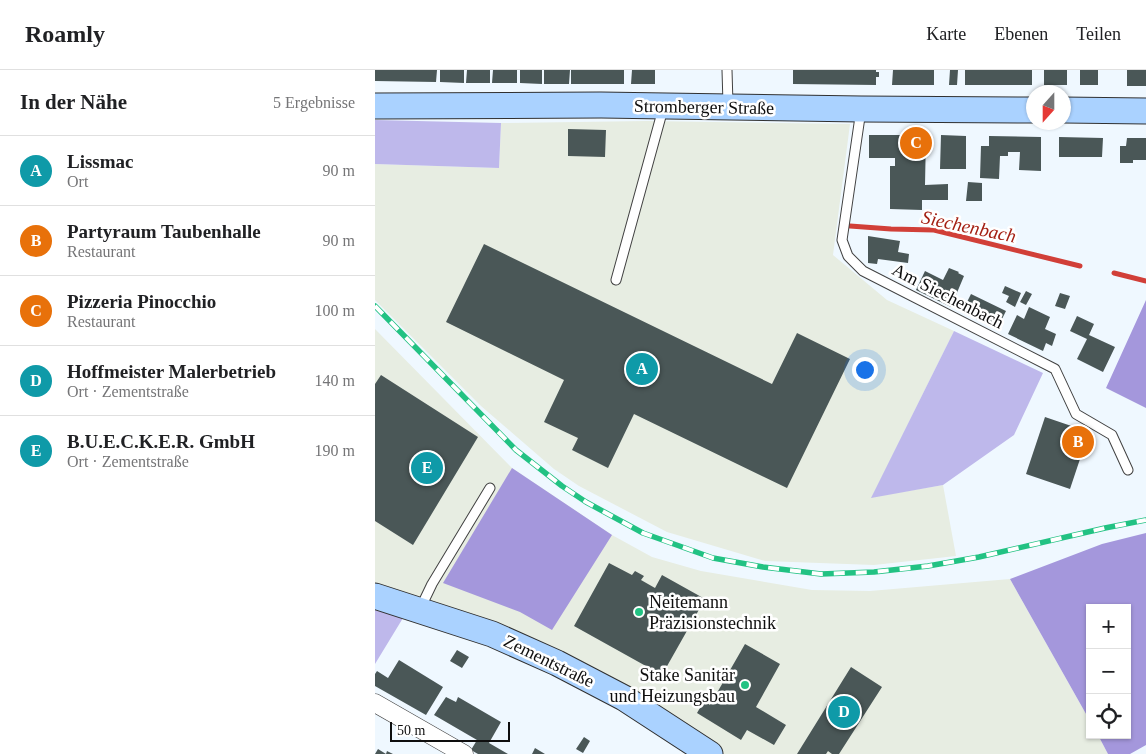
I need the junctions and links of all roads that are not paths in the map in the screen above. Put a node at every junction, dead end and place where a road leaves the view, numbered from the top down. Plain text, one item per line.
1 (727, 70) edge
2 (375, 106) edge
3 (664, 106) junction
4 (728, 107) junction
5 (861, 110) junction
6 (1026, 110) edge
7 (1071, 110) edge
8 (1146, 111) edge
9 (616, 280) dead end
10 (1127, 470) dead end
11 (491, 488) dead end
12 (375, 596) edge
13 (419, 610) junction
14 (375, 703) edge
15 (464, 754) edge
16 (710, 754) edge

1 - 4 lane
2 - 3 main road, Stromberger Straße
3 - 4 main road, Stromberger Straße
3 - 9 lane
4 - 5 main road, Stromberger Straße
5 - 6 main road, Stromberger Straße
5 - 10 lane, Am Siechenbach
7 - 8 main road
11 - 13 lane
12 - 13 main road, Zementstraße
13 - 16 main road, Zementstraße
14 - 15 street

